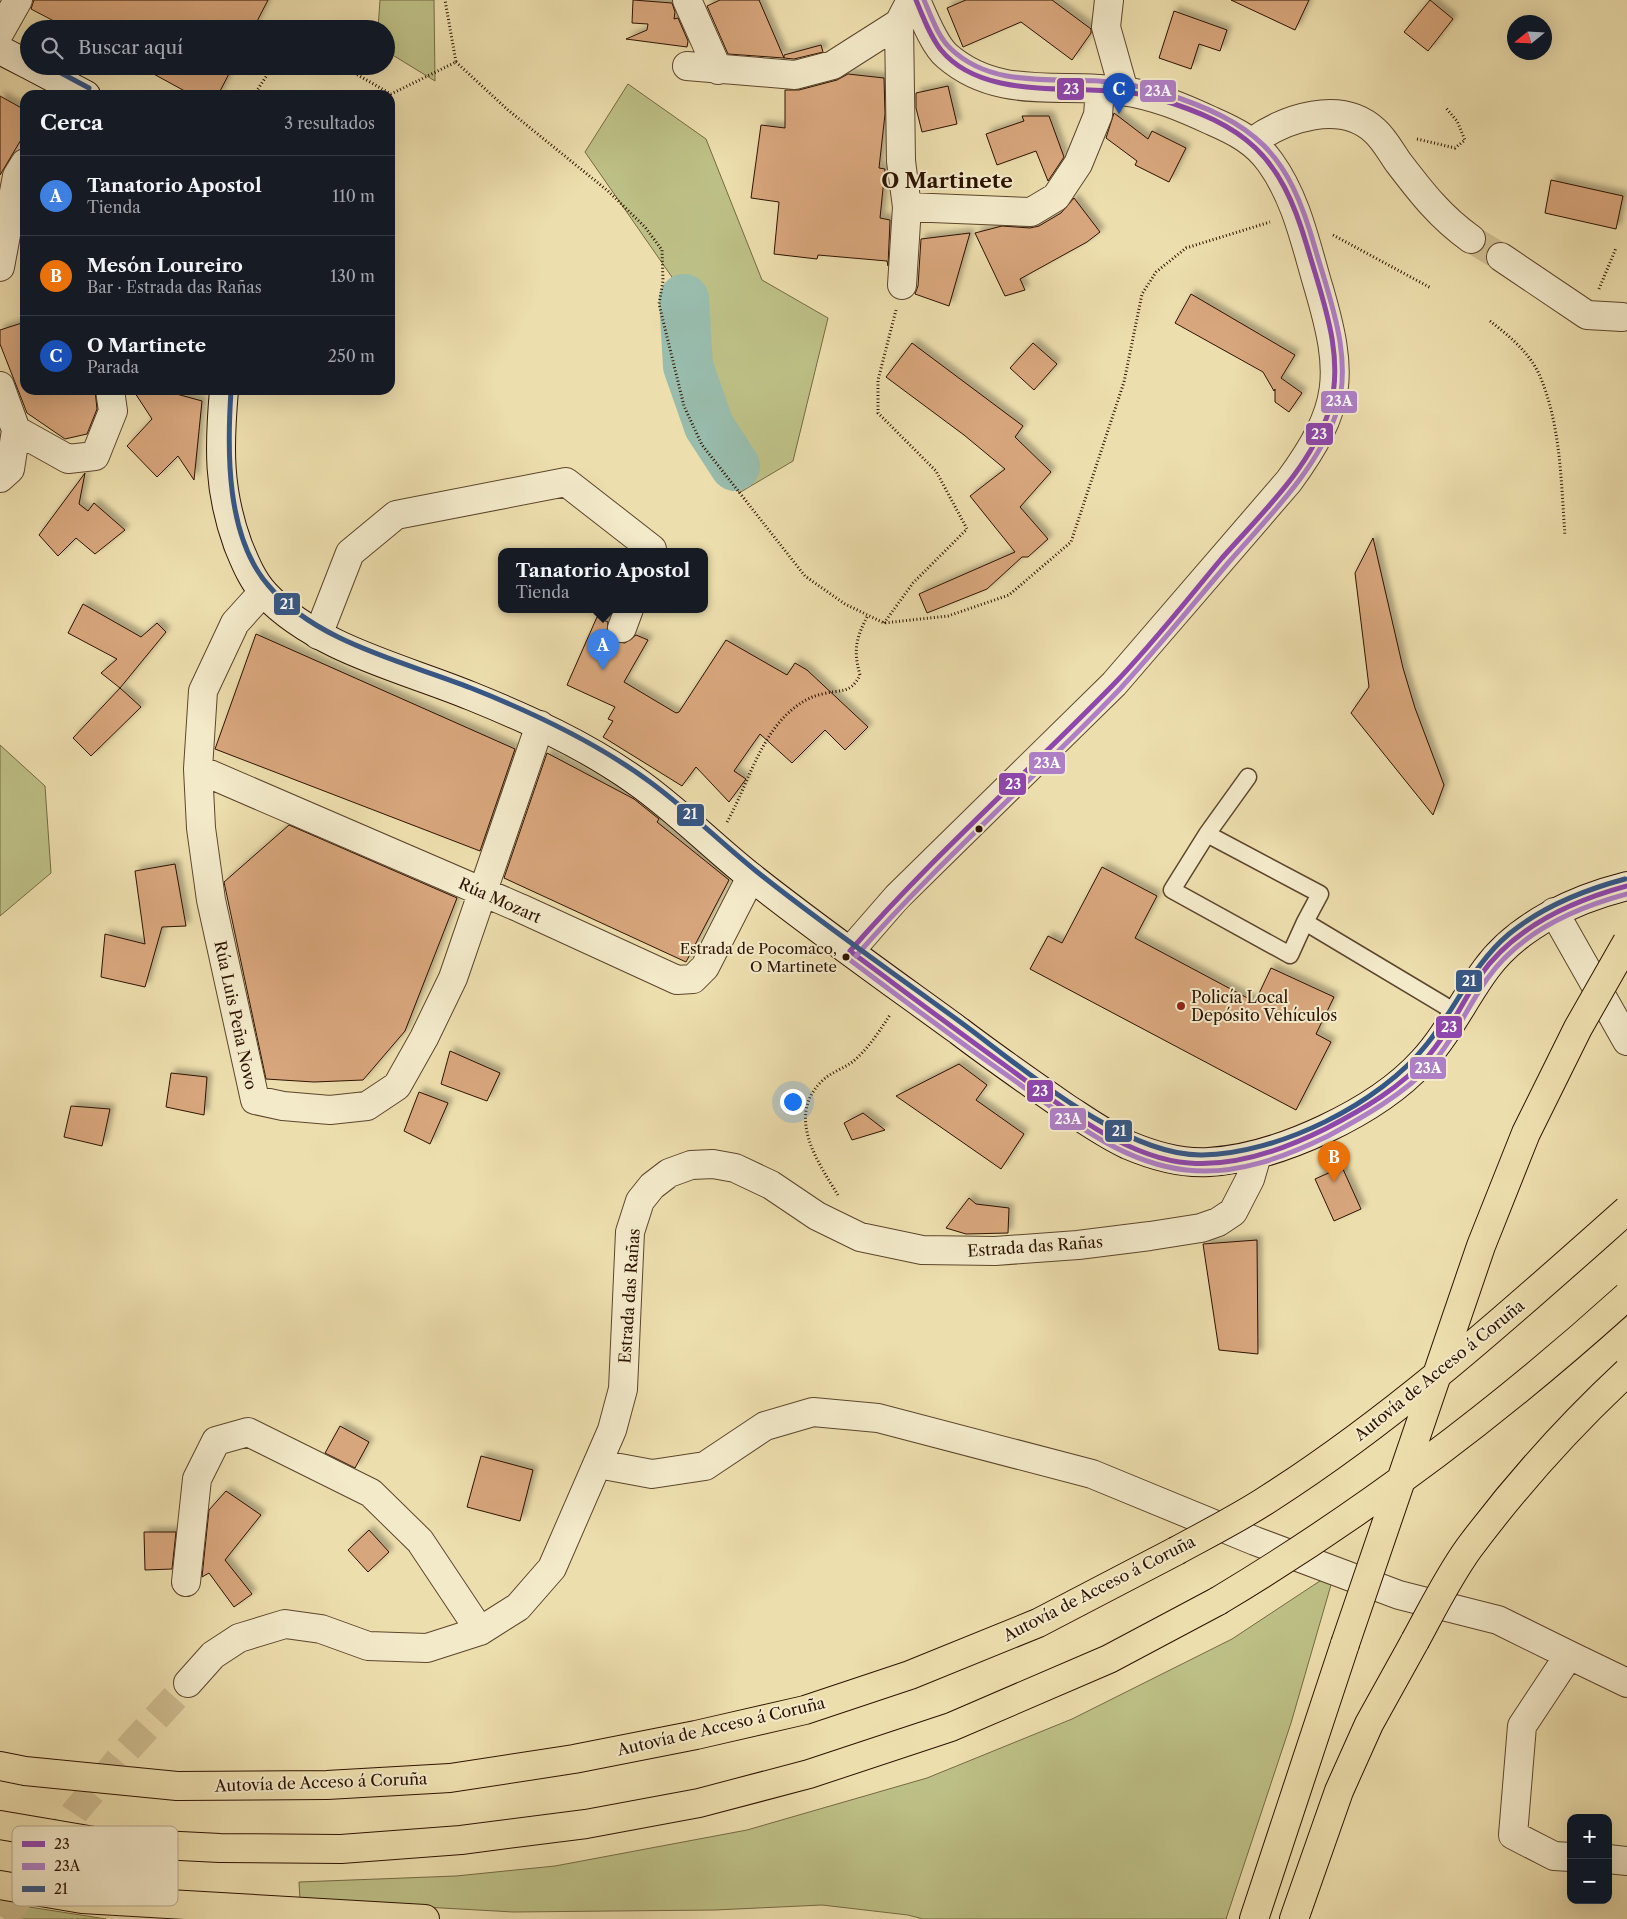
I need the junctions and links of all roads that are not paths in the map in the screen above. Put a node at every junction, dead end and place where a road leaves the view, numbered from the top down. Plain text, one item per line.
1 (18, 0) edge
2 (687, 0) edge
3 (916, 0) edge
4 (1109, 0) edge
5 (905, 11) edge
6 (0, 32) edge
7 (0, 50) edge
8 (20, 61) edge
9 (687, 66) dead end
10 (718, 70) junction
11 (45, 75) edge
12 (70, 90) edge
13 (1112, 90) junction
14 (1252, 142) junction
15 (20, 171) edge
16 (907, 207) junction
17 (18, 218) edge
18 (1471, 239) tunnel mouth
19 (1501, 257) tunnel mouth
20 (0, 267) edge
21 (902, 285) road end
22 (1622, 316) dead end
23 (0, 386) edge
24 (111, 395) edge
25 (224, 395) edge
26 (16, 430) junction
27 (0, 478) edge
28 (651, 548) edge
29 (263, 592) junction
30 (318, 636) junction
31 (540, 726) junction
32 (198, 770) junction
33 (1248, 777) dead end
34 (1207, 834) junction
35 (751, 877) junction
36 (1627, 886) edge
37 (482, 892) junction
38 (1554, 912) junction
39 (1305, 922) junction
40 (1627, 942) edge
41 (850, 951) junction
42 (1456, 1013) junction
43 (1627, 1041) edge
44 (1257, 1155) junction
45 (1627, 1210) edge
46 (1627, 1296) edge
47 (1627, 1372) edge
48 (598, 1464) junction
49 (186, 1582) dead end
50 (480, 1631) junction
51 (1569, 1655) junction
52 (1627, 1683) edge
53 (188, 1684) tunnel mouth
54 (0, 1766) edge
55 (178, 1846) edge
56 (1567, 1857) edge
57 (1612, 1859) edge
58 (1627, 1861) edge
59 (178, 1905) edge
60 (424, 1919) edge
61 (1254, 1919) edge
62 (1294, 1919) edge

1 - 6 street
2 - 10 street
3 - 13 street
4 - 13 street
5 - 10 street
5 - 16 street
7 - 8 street
9 - 10 street
11 - 12 street
13 - 14 street
13 - 16 street
14 - 18 street
14 - 41 street
15 - 17 street
16 - 21 street
17 - 20 street
19 - 22 street
23 - 26 street
24 - 26 street
25 - 29 street
26 - 27 street
28 - 30 street
29 - 30 street
29 - 32 street, Rúa Luis Peña Novo
30 - 31 street
31 - 35 street
31 - 37 street, Rúa Luis Peña Novo
32 - 37 street, Rúa Mozart
32 - 37 street, Rúa Luis Peña Novo
33 - 34 lane
34 - 39 lane
34 - 39 lane
35 - 37 street, Rúa Mozart
35 - 41 street
36 - 38 street
38 - 42 street
38 - 43 street
39 - 42 lane
40 - 61 highway, bridge
41 - 44 street
42 - 44 street
44 - 48 street, Estrada das Rañas
45 - 54 highway, Autovía de Acceso á Coruña, bridge
46 - 55 highway, bridge
47 - 62 highway, bridge
48 - 50 street, Estrada das Rañas
48 - 51 street
49 - 50 street
50 - 53 street, Estrada das Rañas
51 - 52 street
51 - 56 street
57 - 58 street
59 - 60 highway

